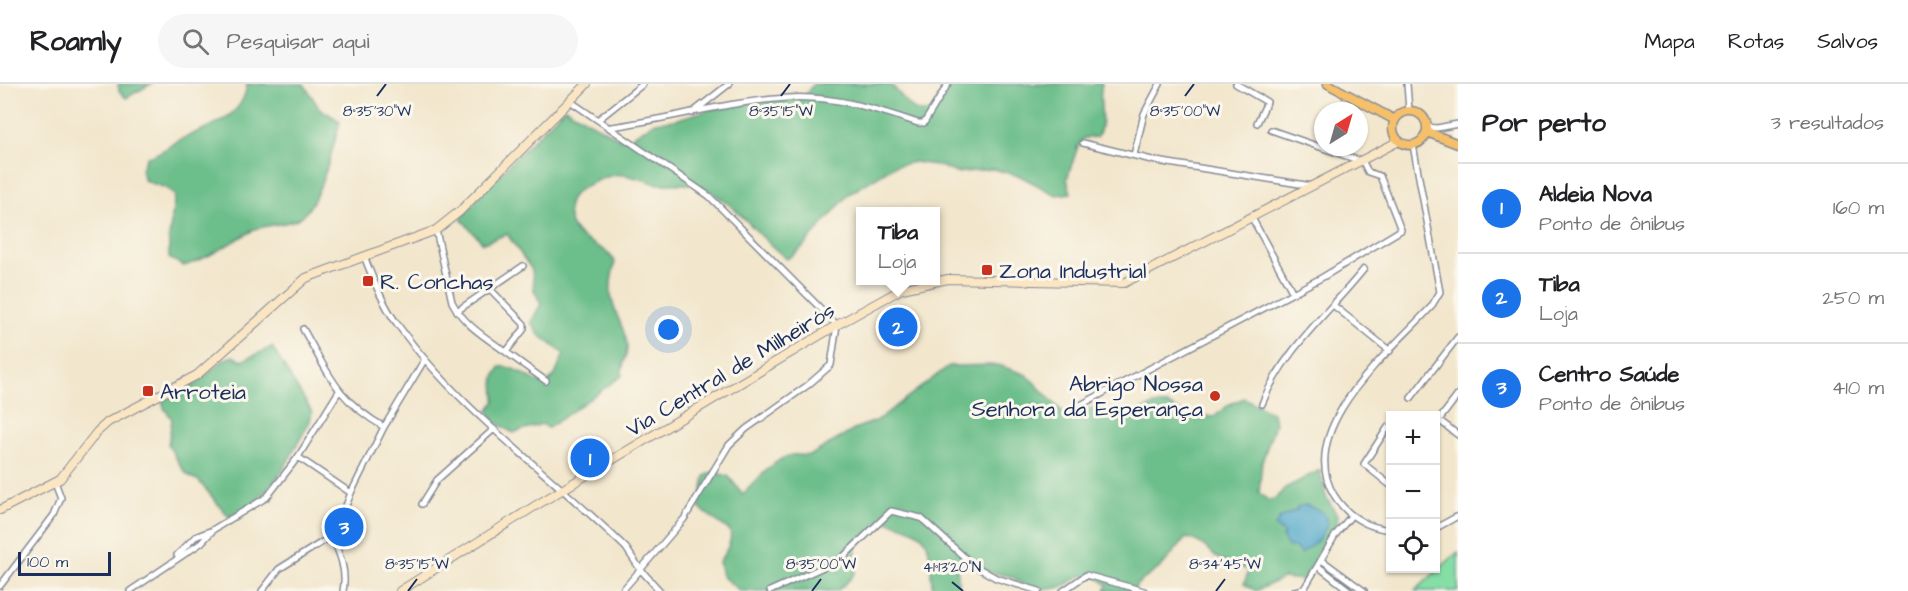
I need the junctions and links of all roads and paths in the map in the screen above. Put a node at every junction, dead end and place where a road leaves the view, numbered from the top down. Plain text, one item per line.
1 (587, 84) edge
2 (643, 84) edge
3 (729, 84) edge
4 (948, 84) edge
5 (1160, 84) edge
6 (1236, 84) edge
7 (1328, 84) edge
8 (1407, 84) edge
9 (570, 101) junction
10 (1409, 111) junction
11 (690, 115) junction
12 (599, 119) junction
13 (1395, 120) junction
14 (1257, 123) dead end
15 (1458, 124) edge
16 (611, 127) junction
17 (1272, 130) dead end
18 (1427, 130) junction
19 (1399, 141) junction
20 (1083, 143) dead end
21 (1458, 144) edge
22 (1413, 145) junction
23 (1134, 155) junction
24 (1363, 162) junction
25 (1314, 186) junction
26 (1252, 218) junction
27 (436, 230) junction
28 (364, 256) junction
29 (524, 266) dead end
30 (1364, 269) dead end
31 (940, 281) edge
32 (922, 285) edge
33 (490, 289) junction
34 (1293, 293) junction
35 (1333, 305) junction
36 (457, 311) junction
37 (837, 325) junction
38 (303, 328) dead end
39 (1458, 337) edge
40 (1390, 351) junction
41 (506, 352) junction
42 (424, 359) junction
43 (546, 381) dead end
44 (339, 391) junction
45 (1458, 395) edge
46 (1410, 398) dead end
47 (1262, 404) dead end
48 (1071, 410) dead end
49 (1440, 418) edge
50 (1440, 424) edge
51 (384, 427) junction
52 (494, 429) junction
53 (1386, 430) edge
54 (1458, 435) edge
55 (298, 457) junction
56 (1386, 479) edge
57 (55, 482) junction
58 (563, 489) junction
59 (351, 493) junction
60 (422, 504) dead end
61 (0, 510) edge
62 (1352, 516) junction
63 (1458, 516) edge
64 (1440, 526) edge
65 (1386, 529) edge
66 (331, 536) junction
67 (1323, 561) junction
68 (1319, 567) junction
69 (640, 569) junction
70 (0, 586) edge
71 (403, 590) edge
72 (1304, 590) edge
73 (130, 591) edge
74 (262, 591) edge
75 (343, 591) edge
76 (622, 591) edge
77 (660, 591) edge
78 (770, 591) edge
79 (1039, 591) edge
80 (1063, 591) edge
81 (1144, 591) edge
82 (1294, 591) edge
83 (1350, 591) edge
84 (1364, 591) edge

1 - 9 street
2 - 12 street
3 - 11 street
4 - 11 street
5 - 23 street
6 - 14 street
7 - 13 main road
8 - 10 street
9 - 12 street
9 - 27 street
10 - 13 main road
10 - 18 main road
11 - 16 street
12 - 16 street
13 - 19 main road
15 - 18 street
16 - 37 street
17 - 24 street
18 - 21 main road
18 - 22 main road
19 - 22 main road
19 - 24 street, Via Central de Milheirós
20 - 23 street
22 - 40 street
23 - 25 street
24 - 25 street, Via Central de Milheirós
24 - 34 street
25 - 26 street, Via Central de Milheirós
26 - 31 street, Via Central de Milheirós
26 - 34 street
27 - 28 street
27 - 36 street
28 - 42 street
28 - 57 street
29 - 33 street
30 - 35 street
32 - 37 street, Via Central de Milheirós
33 - 36 street
33 - 41 street
34 - 48 street
35 - 40 street
35 - 47 street
36 - 41 street
37 - 58 street, Via Central de Milheirós
37 - 69 street
38 - 44 street
39 - 46 street
40 - 62 street
41 - 43 street
42 - 51 street
42 - 52 street
44 - 51 street
44 - 55 street
45 - 49 street
50 - 54 street
51 - 59 street
52 - 58 street
52 - 60 street
53 - 56 street
55 - 59 street
55 - 73 street
57 - 61 street
57 - 70 street
58 - 69 street
58 - 71 street, Via Central de Milheirós
59 - 66 street
62 - 65 street
62 - 67 street
63 - 64 street
66 - 74 street
66 - 75 street
67 - 68 street
67 - 84 street
68 - 72 street
68 - 83 street
69 - 76 street
69 - 77 street
72 - 82 street
78 - 79 street
80 - 81 street

